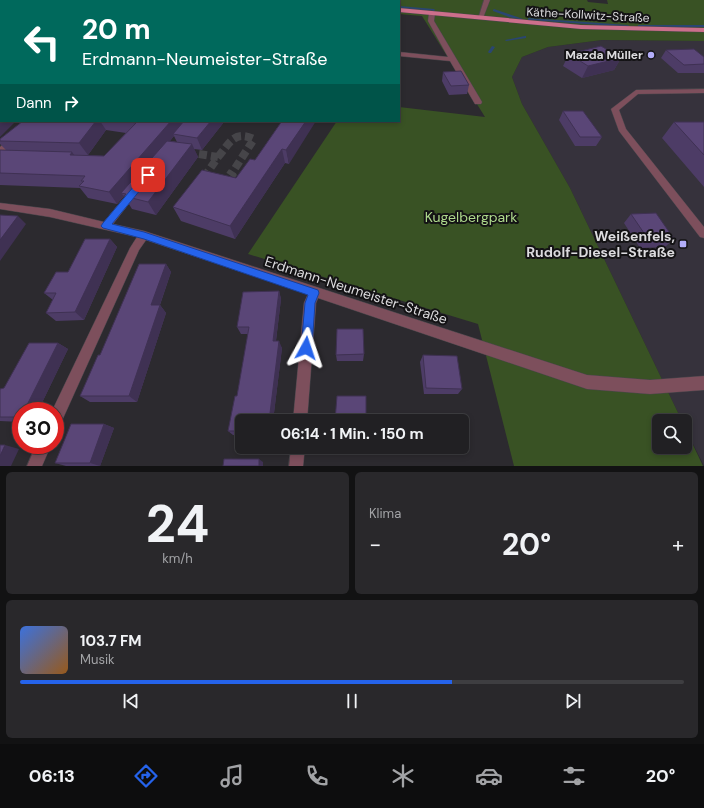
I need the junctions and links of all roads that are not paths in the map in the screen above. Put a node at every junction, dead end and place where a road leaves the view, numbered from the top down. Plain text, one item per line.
1 (487, 0) edge
2 (400, 10) edge
3 (432, 13) junction
4 (480, 18) junction
5 (704, 30) edge
6 (400, 54) edge
7 (452, 59) junction
8 (704, 91) edge
9 (478, 102) dead end
10 (30, 122) edge
11 (0, 152) edge
12 (142, 182) edge
13 (0, 206) edge
14 (106, 226) junction
15 (704, 234) edge
16 (144, 235) junction
17 (314, 293) junction
18 (704, 383) edge
19 (63, 402) edge
20 (301, 414) edge
21 (40, 454) edge
22 (297, 454) edge
23 (34, 466) edge
24 (296, 466) edge

1 - 4 street
2 - 3 main road, Käthe-Kollwitz-Straße
3 - 4 main road, Käthe-Kollwitz-Straße
3 - 7 street
4 - 5 main road, Käthe-Kollwitz-Straße
6 - 7 street
7 - 9 street
8 - 15 street
10 - 11 street
12 - 14 street
13 - 14 street, Erdmann-Neumeister-Straße
14 - 16 street, Erdmann-Neumeister-Straße
16 - 17 street, Erdmann-Neumeister-Straße
16 - 19 street
17 - 18 street, Erdmann-Neumeister-Straße
17 - 20 street
21 - 23 street
22 - 24 street

